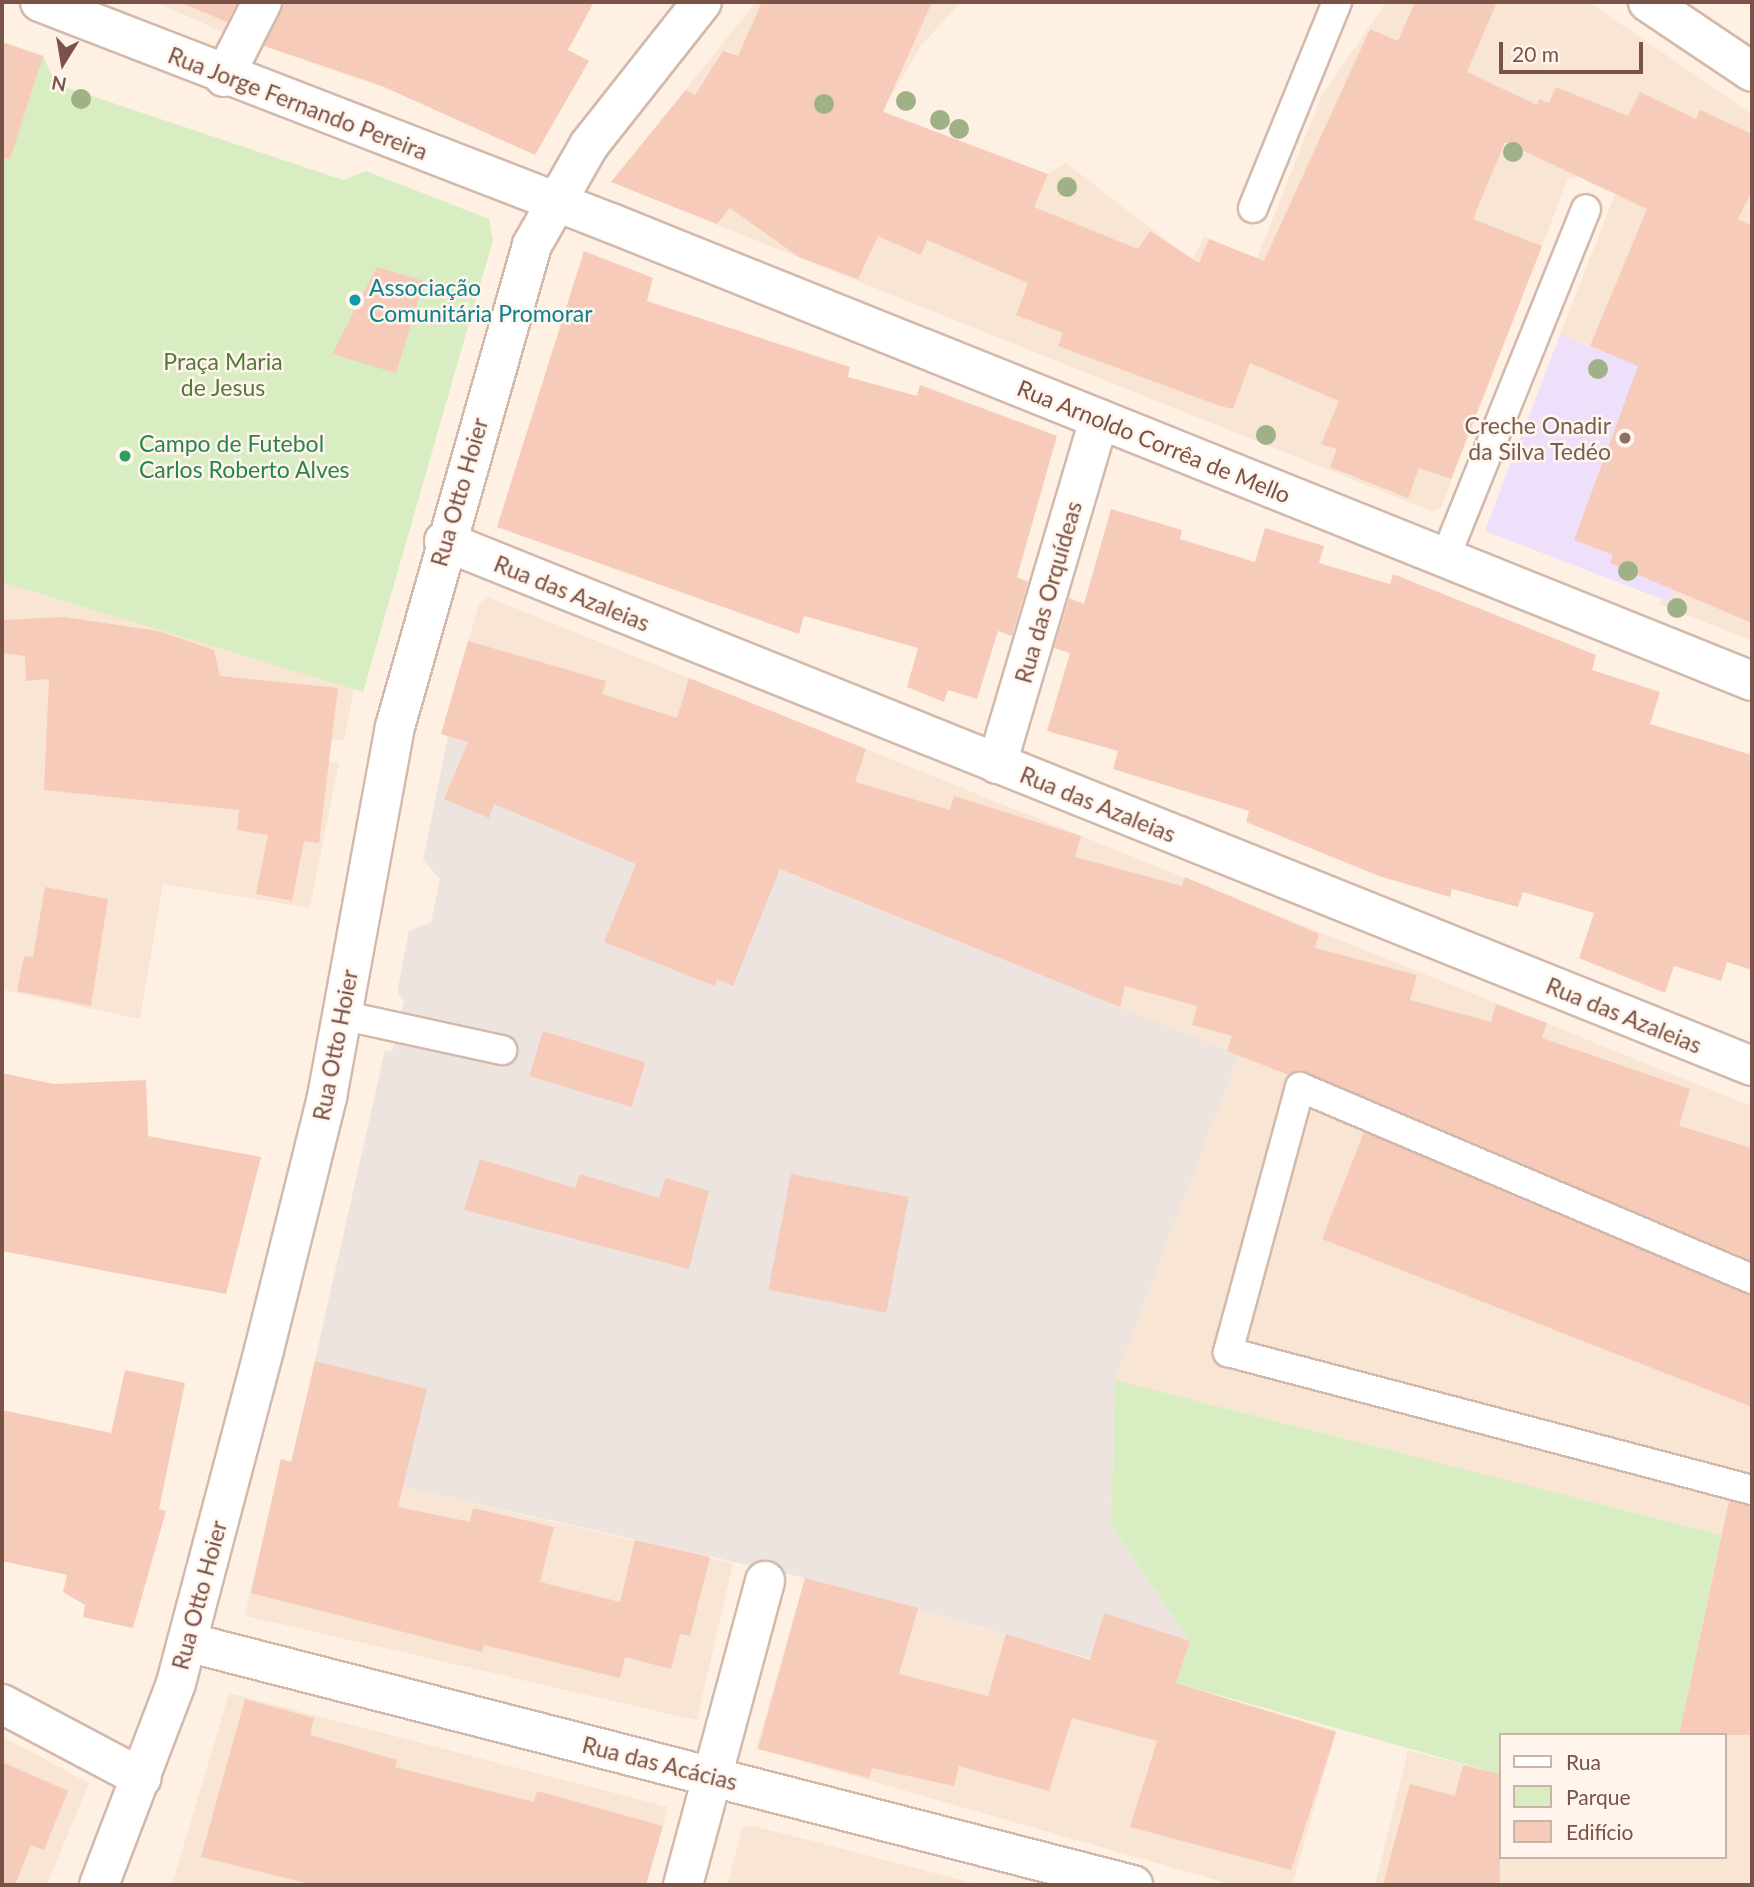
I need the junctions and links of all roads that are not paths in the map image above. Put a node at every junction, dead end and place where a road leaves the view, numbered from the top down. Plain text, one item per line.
1 (40, 2) edge
2 (262, 2) edge
3 (702, 2) edge
4 (1337, 2) edge
5 (1648, 2) edge
6 (1752, 72) edge
7 (224, 77) junction
8 (556, 202) junction
9 (1253, 208) dead end
10 (1586, 209) dead end
11 (1099, 419) junction
12 (444, 541) junction
13 (1445, 558) junction
14 (1752, 681) edge
15 (997, 764) junction
16 (341, 1015) junction
17 (502, 1050) dead end
18 (1752, 1066) edge
19 (1752, 1279) edge
20 (1752, 1490) edge
21 (765, 1581) dead end
22 (187, 1642) junction
23 (2, 1704) edge
24 (712, 1777) junction
25 (142, 1778) junction
26 (99, 1885) edge
27 (683, 1885) edge
28 (1133, 1885) edge

1 - 7 street, Rua Jorge Fernando Pereira
2 - 7 street
3 - 8 street, Rua Otto Hoier
4 - 9 lane
5 - 6 street
7 - 8 street, Rua Jorge Fernando Pereira
8 - 11 street, Rua Arnoldo Corrêa de Mello
8 - 12 street, Rua Otto Hoier
10 - 13 lane
11 - 13 street, Rua Arnoldo Corrêa de Mello
11 - 15 street, Rua das Orquídeas
12 - 15 street, Rua das Azaleias
12 - 16 street, Rua Otto Hoier
13 - 14 street, Rua Arnoldo Corrêa de Mello
15 - 18 street, Rua das Azaleias
16 - 17 lane
16 - 22 street, Rua Otto Hoier
19 - 20 lane
21 - 24 street
22 - 24 street, Rua das Acácias
22 - 25 street, Rua Otto Hoier
23 - 25 street
24 - 27 street
24 - 28 street, Rua das Acácias
25 - 26 street, Rua Otto Hoier

